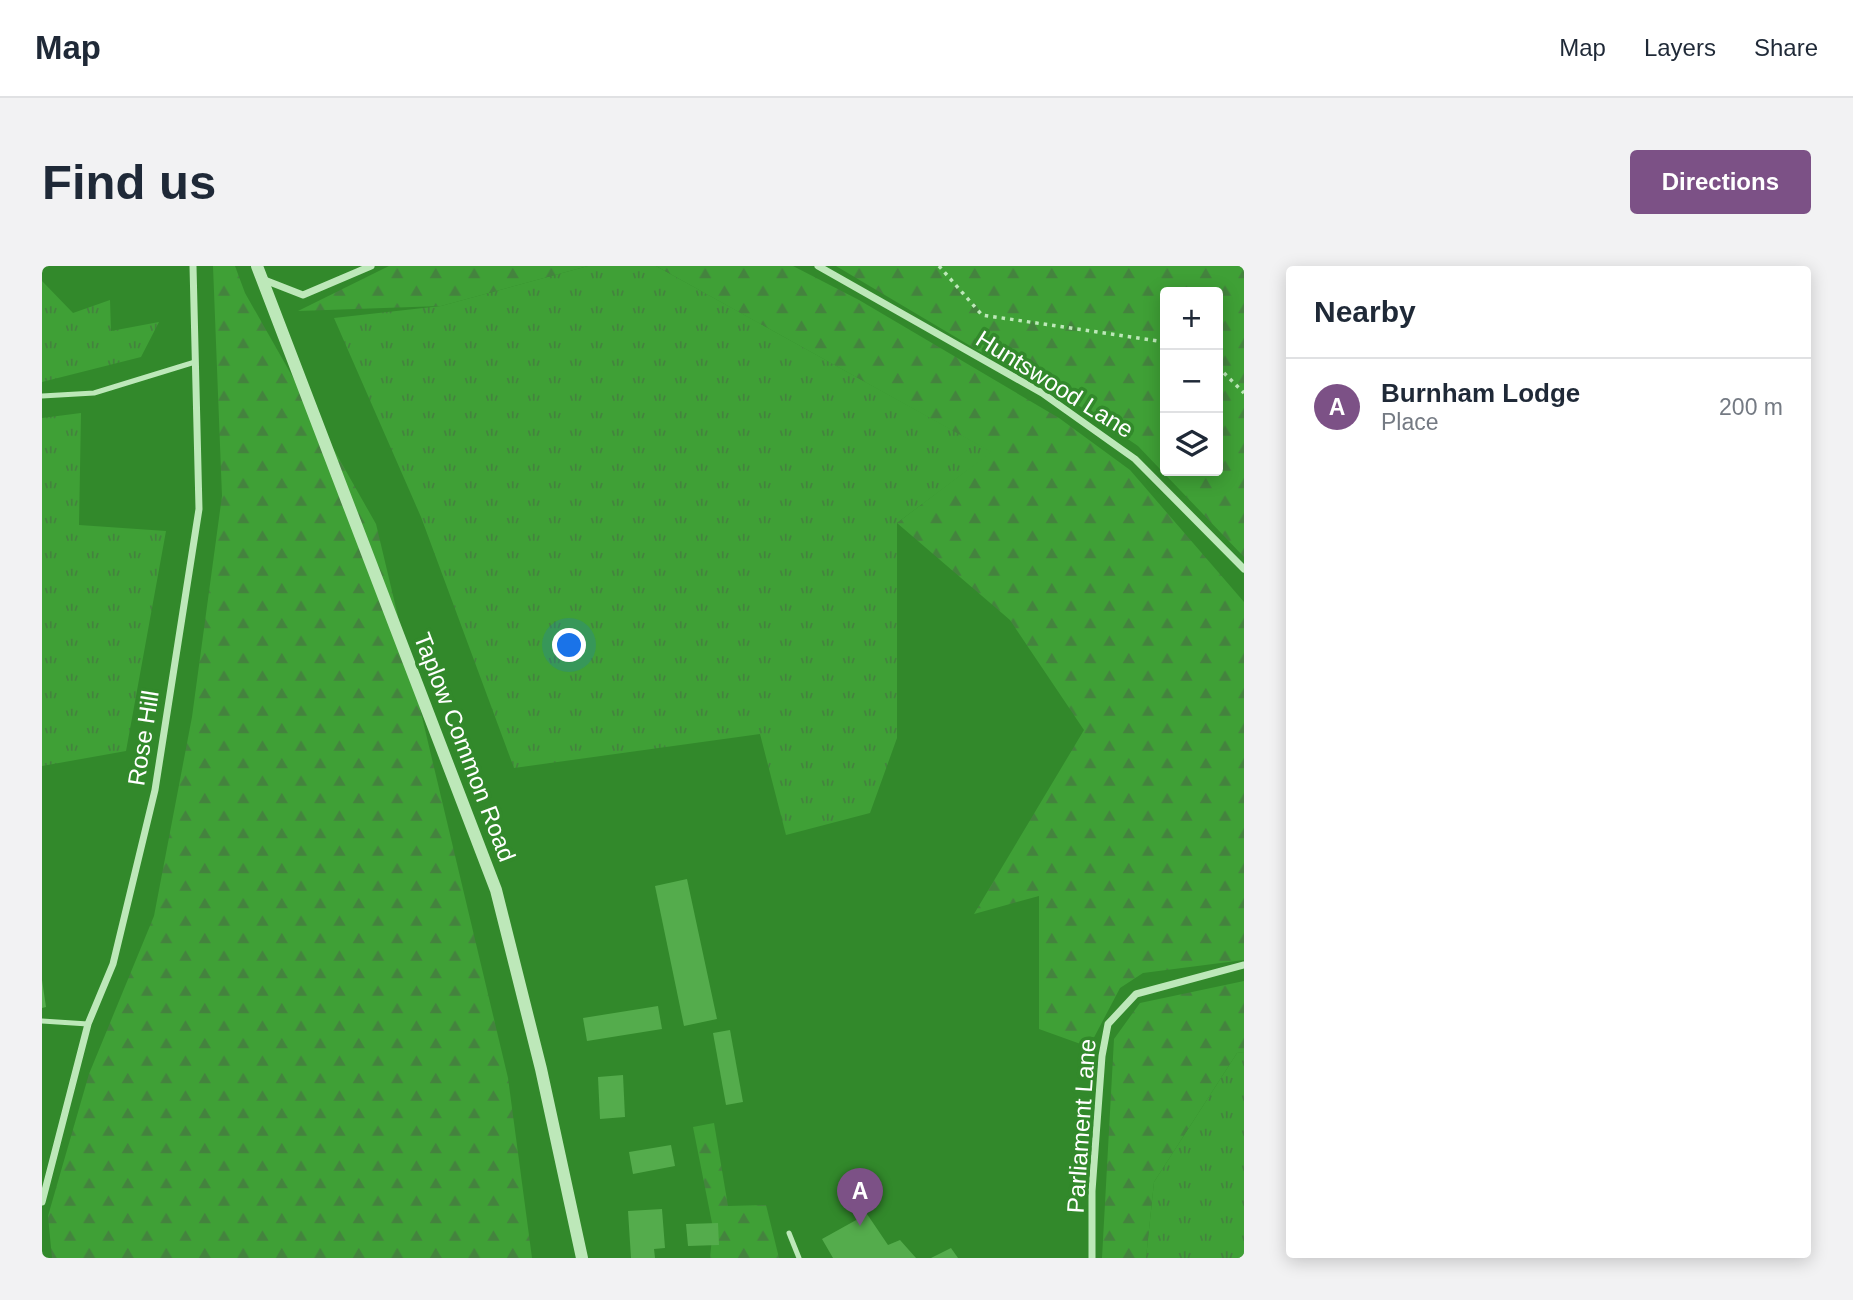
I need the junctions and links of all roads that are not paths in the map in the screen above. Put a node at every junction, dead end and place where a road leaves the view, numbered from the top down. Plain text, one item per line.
1 (193, 266) edge
2 (257, 266) edge
3 (371, 266) edge
4 (818, 266) edge
5 (262, 279) junction
6 (195, 362) junction
7 (42, 396) edge
8 (1244, 569) edge
9 (1244, 965) edge
10 (42, 1021) edge
11 (88, 1024) junction
12 (42, 1202) edge
13 (789, 1233) dead end
14 (582, 1258) edge
15 (799, 1258) edge
16 (1092, 1258) edge

1 - 6 street, Rose Hill
2 - 5 street, Taplow Common Road
3 - 5 street
4 - 8 street, Huntswood Lane
5 - 14 street, Taplow Common Road
6 - 7 lane
6 - 11 street, Rose Hill
9 - 16 street, Parliament Lane
10 - 11 lane
11 - 12 street, Rose Hill
13 - 15 lane

